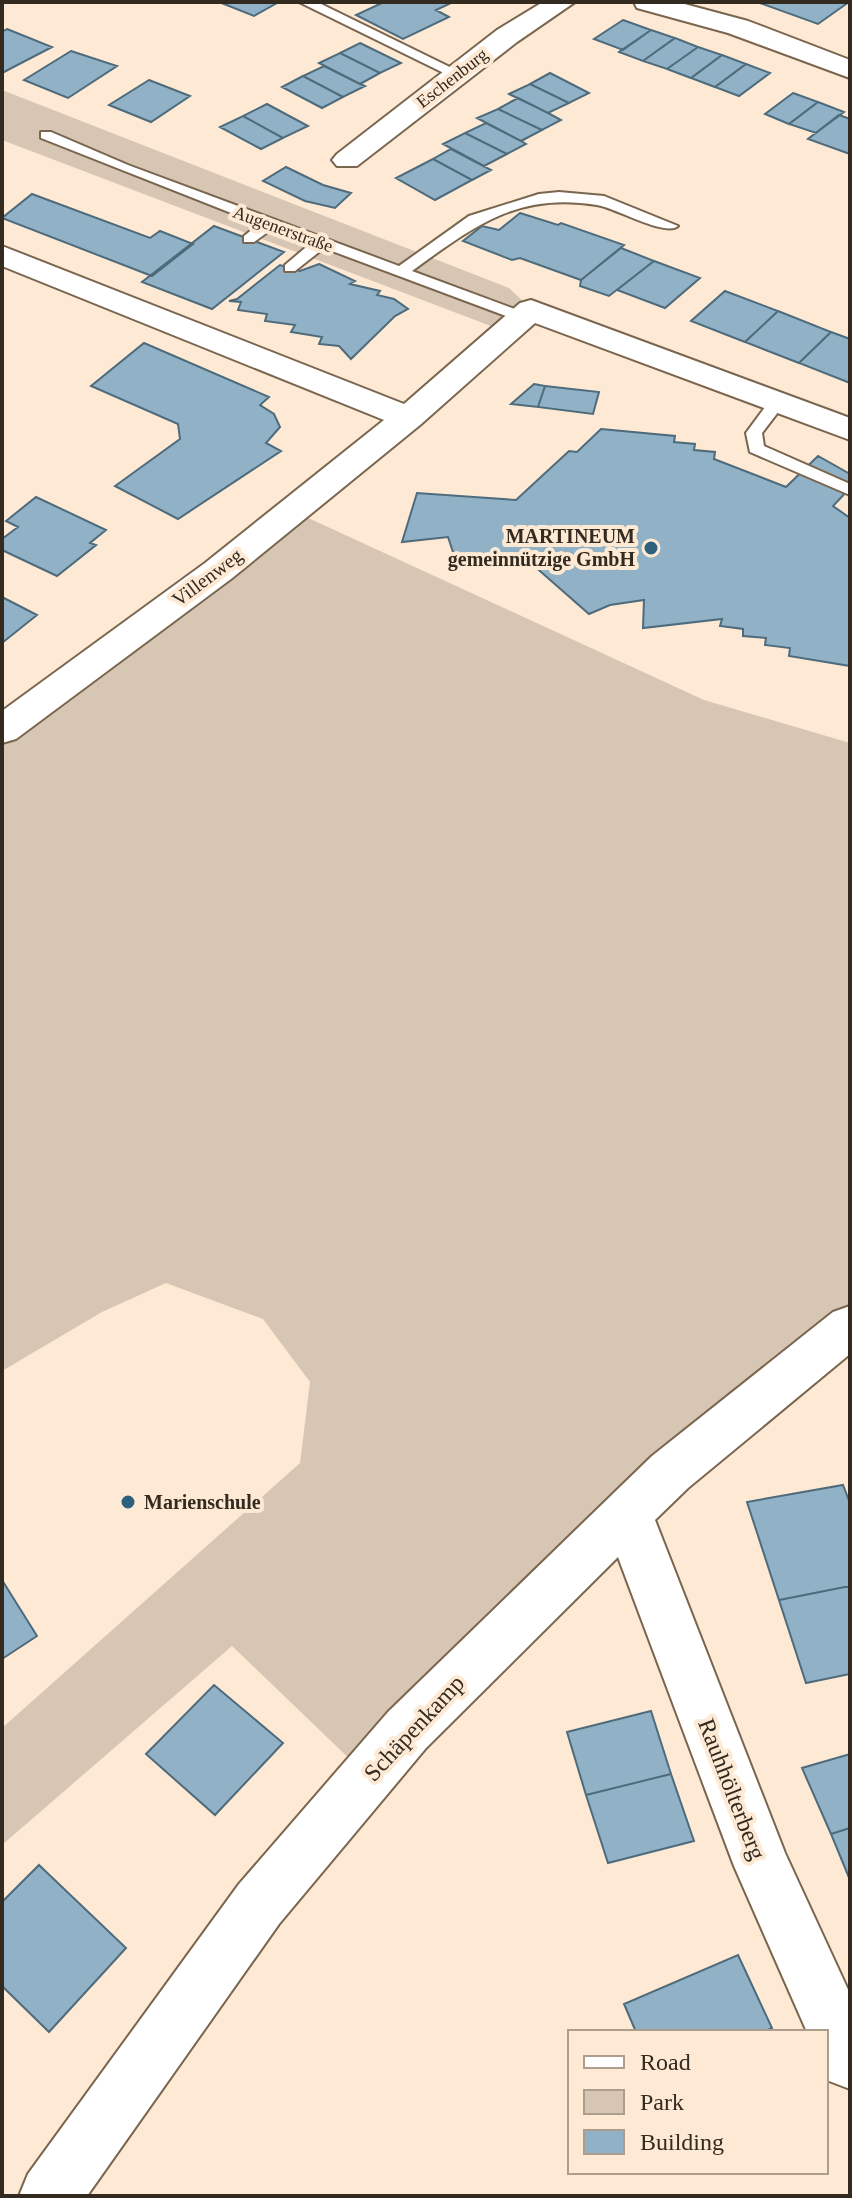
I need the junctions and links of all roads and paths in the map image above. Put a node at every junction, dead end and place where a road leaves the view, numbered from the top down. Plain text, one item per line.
1 (306, 2) edge
2 (562, 2) edge
3 (647, 2) edge
4 (850, 70) edge
5 (457, 74) junction
6 (46, 135) dead end
7 (347, 160) dead end
8 (269, 224) junction
9 (670, 226) dead end
10 (249, 239) dead end
11 (321, 243) junction
12 (2, 255) edge
13 (290, 268) dead end
14 (399, 273) junction
15 (526, 314) junction
16 (777, 403) junction
17 (408, 418) junction
18 (850, 430) edge
19 (850, 490) edge
20 (2, 730) edge
21 (850, 1326) edge
22 (627, 1513) junction
23 (850, 2060) edge
24 (50, 2196) edge

1 - 5 lane
2 - 5 street, Eschenburg
3 - 4 street
5 - 7 street, Eschenburg
6 - 8 lane, Augenerstraße
8 - 10 lane
8 - 11 lane, Augenerstraße
9 - 14 lane
11 - 13 lane
11 - 14 lane, Augenerstraße
12 - 17 street
14 - 15 lane, Augenerstraße
15 - 16 street, Augenerstraße
15 - 17 street, Villenweg
16 - 18 street, Augenerstraße
16 - 19 lane
17 - 20 street, Villenweg
21 - 22 street, Schäpenkamp
22 - 23 street, Rauhhölterberg
22 - 24 street, Schäpenkamp

